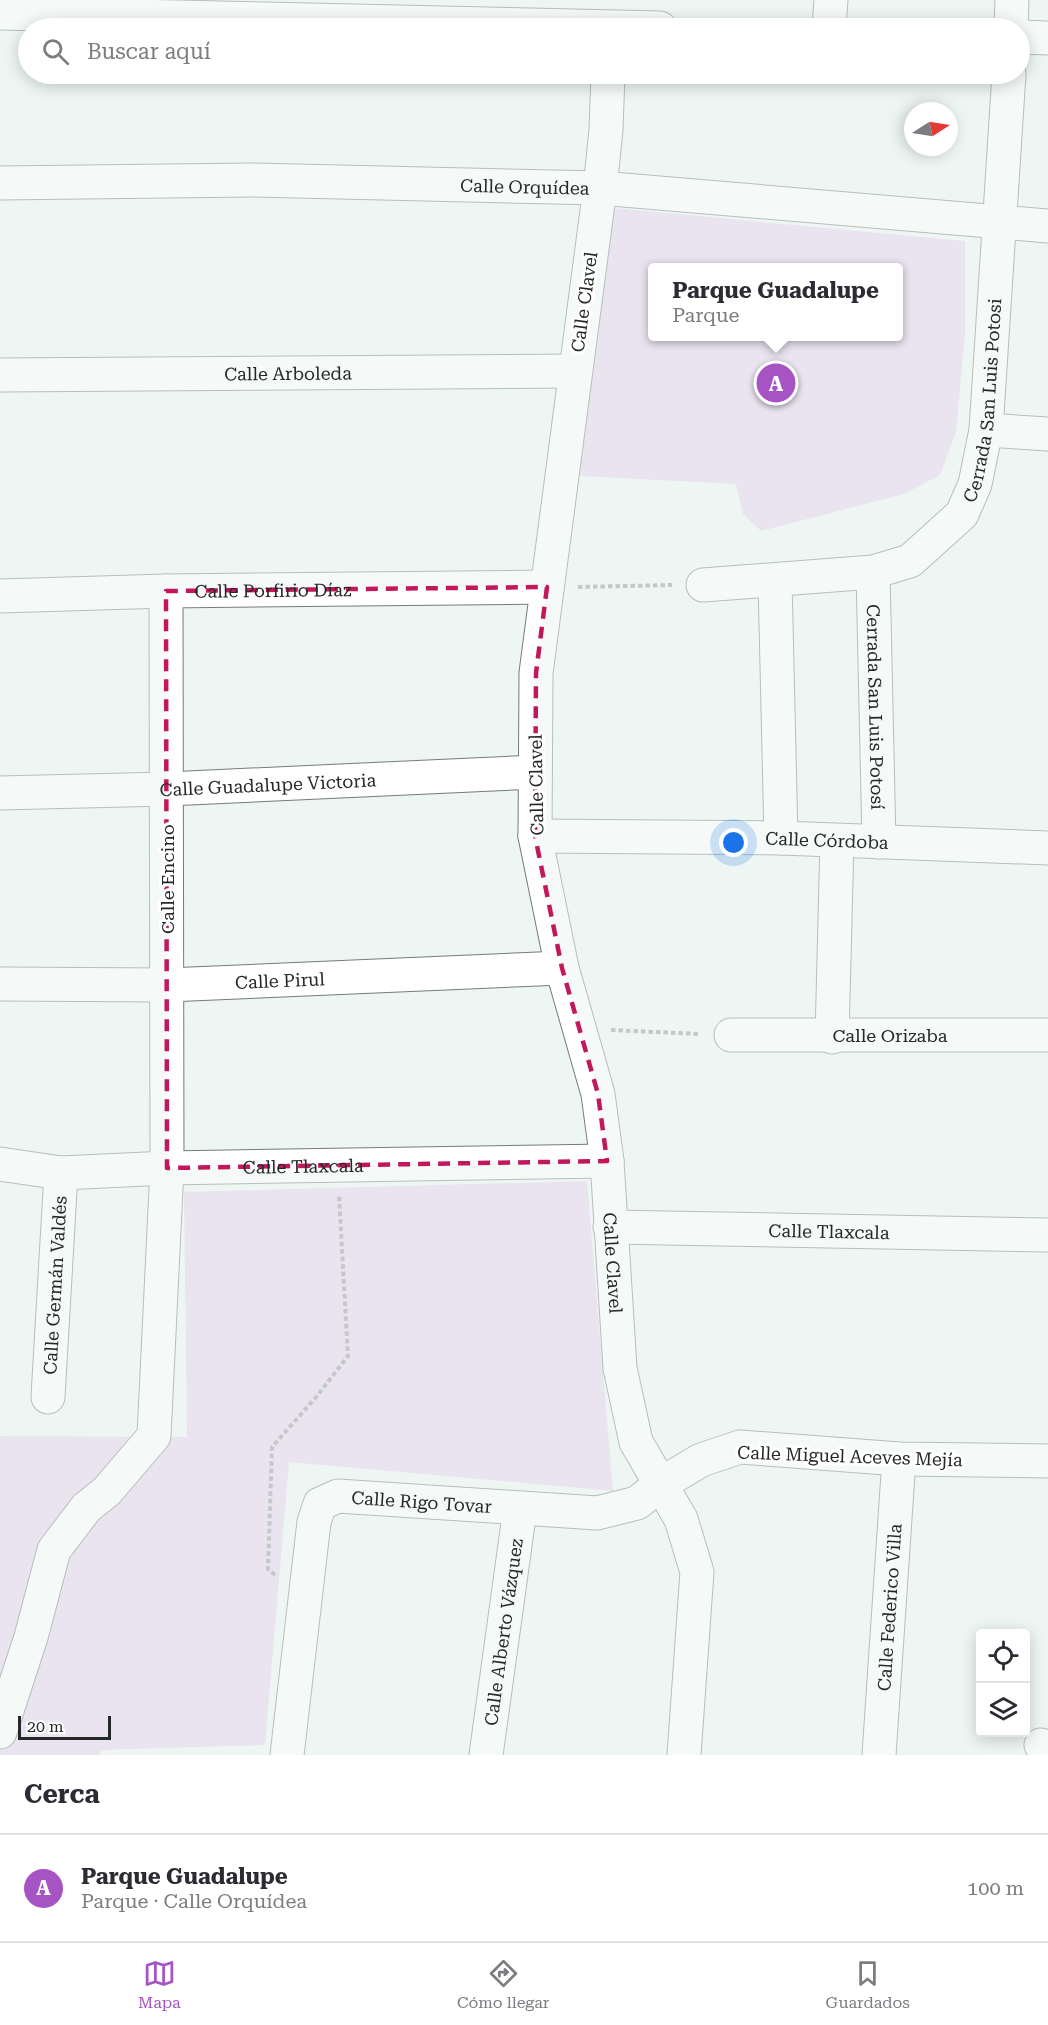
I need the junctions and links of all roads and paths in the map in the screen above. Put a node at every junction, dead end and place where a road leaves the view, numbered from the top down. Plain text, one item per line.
1 (831, 0) edge
2 (1012, 0) edge
3 (63, 7) edge
4 (260, 9) edge
5 (422, 11) edge
6 (0, 13) edge
7 (586, 18) edge
8 (830, 18) edge
9 (1011, 18) edge
10 (1030, 38) edge
11 (1048, 38) edge
12 (608, 84) edge
13 (1008, 84) edge
14 (0, 183) edge
15 (600, 188) junction
16 (1001, 222) junction
17 (1048, 226) edge
18 (575, 371) junction
19 (0, 375) edge
20 (986, 430) junction
21 (1048, 434) edge
22 (873, 572) junction
23 (775, 580) junction
24 (703, 585) joint
25 (547, 587) junction
26 (166, 591) junction
27 (0, 596) edge
28 (536, 772) junction
29 (167, 789) junction
30 (0, 793) edge
31 (535, 836) junction
32 (781, 838) junction
33 (837, 841) junction
34 (879, 842) junction
35 (1048, 848) edge
36 (562, 968) junction
37 (0, 984) edge
38 (167, 985) junction
39 (580, 1028) junction
40 (730, 1035) joint
41 (1048, 1035) edge
42 (832, 1037) junction
43 (607, 1161) junction
44 (0, 1164) edge
45 (337, 1165) junction
46 (166, 1168) junction
47 (61, 1173) junction
48 (610, 1227) junction
49 (1048, 1235) edge
50 (48, 1397) dead end
51 (899, 1459) junction
52 (1048, 1461) edge
53 (660, 1484) junction
54 (520, 1509) junction
55 (305, 1601) junction
56 (0, 1732) edge
57 (287, 1755) edge
58 (486, 1755) edge
59 (684, 1755) edge
60 (879, 1755) edge

1 - 8 street
2 - 9 street
3 - 4 street
3 - 6 street
4 - 5 street
5 - 7 street
10 - 11 street
12 - 15 street, Calle Clavel
13 - 16 street, Cerrada San Luis Potosi
14 - 15 street, Calle Orquídea
15 - 16 street, Calle Orquídea
15 - 18 street, Calle Clavel
16 - 17 street, Calle Orquídea
16 - 20 street, Cerrada San Luis Potosi
18 - 19 street, Calle Arboleda
18 - 25 street, Calle Clavel
20 - 21 street
20 - 22 street, Cerrada San Luis Potosi
22 - 23 street, Cerrada San Luis Potosi
22 - 34 street, Cerrada San Luis Potosí
23 - 24 street, Cerrada San Luis Potosi
23 - 32 street
24 - 25 path
25 - 26 street, Calle Porfirio Díaz
25 - 28 street, Calle Clavel
26 - 27 street, Calle Porfirio Díaz
26 - 29 street, Calle Encino
28 - 29 street, Calle Guadalupe Victoria
28 - 31 street, Calle Clavel
29 - 30 street, Calle Guadalupe Victoria
29 - 38 street, Calle Encino
31 - 32 street, Calle Córdoba
31 - 36 street, Calle Clavel
32 - 33 street, Calle Córdoba
33 - 34 street, Calle Córdoba
33 - 42 street
34 - 35 street, Calle Córdoba
36 - 38 street, Calle Pirul
36 - 39 street, Calle Clavel
37 - 38 street, Calle Pirul
38 - 46 street, Calle Encino
39 - 40 path
39 - 43 street, Calle Clavel
40 - 42 street, Calle Orizaba
41 - 42 street, Calle Orizaba
43 - 45 street, Calle Tlaxcala
43 - 48 street, Calle Clavel
44 - 47 street, Calle Tlaxcala
45 - 46 street, Calle Tlaxcala
45 - 55 path
46 - 47 street, Calle Tlaxcala
46 - 56 street, Calle Encino
47 - 50 street, Calle Germán Valdés
48 - 49 street, Calle Tlaxcala
48 - 53 street, Calle Clavel
51 - 52 street, Calle Miguel Aceves Mejía
51 - 53 street, Calle Miguel Aceves Mejía
51 - 60 street, Calle Federico Villa
53 - 54 street, Calle Rigo Tovar
53 - 59 street, Calle Clavel
54 - 55 street, Calle Rigo Tovar
54 - 58 street, Calle Alberto Vázquez
55 - 57 street, Calle Rigo Tovar

